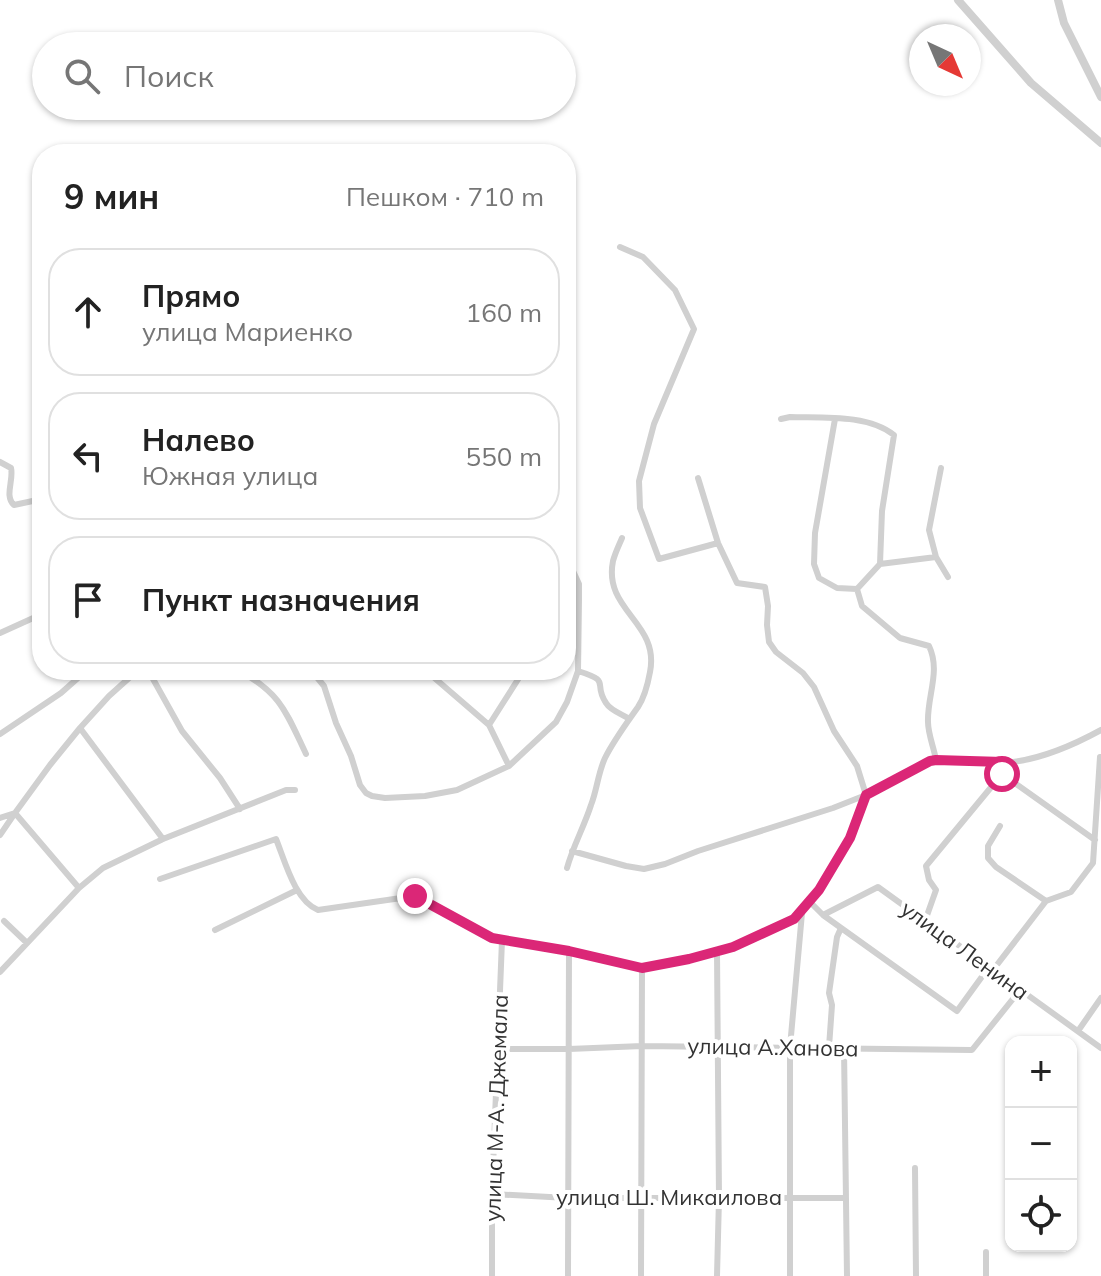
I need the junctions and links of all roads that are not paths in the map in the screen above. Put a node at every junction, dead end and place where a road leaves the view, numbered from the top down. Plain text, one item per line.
1 (958, 0) edge
2 (1058, 0) edge
3 (1101, 97) edge
4 (1101, 143) edge
5 (620, 247) dead end
6 (781, 419) dead end
7 (835, 419) junction
8 (0, 462) edge
9 (941, 468) dead end
10 (698, 478) dead end
11 (32, 501) edge
12 (622, 538) dead end
13 (718, 543) junction
14 (936, 557) junction
15 (880, 564) junction
16 (948, 577) dead end
17 (576, 578) edge
18 (857, 589) junction
19 (32, 619) edge
20 (0, 633) edge
21 (578, 671) junction
22 (576, 677) edge
23 (76, 680) edge
24 (127, 680) edge
25 (154, 680) edge
26 (257, 680) edge
27 (319, 680) edge
28 (437, 680) edge
29 (518, 680) edge
30 (575, 680) edge
31 (628, 718) junction
32 (489, 725) junction
33 (80, 728) junction
34 (1101, 730) edge
35 (0, 734) edge
36 (306, 754) dead end
37 (1100, 757) edge
38 (936, 760) junction
39 (1003, 762) junction
40 (509, 766) junction
41 (1002, 774) junction
42 (295, 790) dead end
43 (866, 795) junction
44 (240, 809) junction
45 (15, 813) junction
46 (0, 818) edge
47 (1000, 826) dead end
48 (0, 835) edge
49 (163, 839) junction
50 (1095, 840) junction
51 (572, 851) junction
52 (567, 868) dead end
53 (160, 879) dead end
54 (79, 888) junction
55 (297, 890) junction
56 (809, 901) junction
57 (1046, 901) junction
58 (802, 909) junction
59 (823, 915) junction
60 (4, 921) dead end
61 (925, 921) junction
62 (841, 928) junction
63 (215, 930) dead end
64 (502, 940) junction
65 (26, 942) junction
66 (569, 951) junction
67 (717, 951) junction
68 (642, 968) junction
69 (991, 969) junction
70 (0, 972) edge
71 (1020, 990) junction
72 (1101, 998) edge
73 (1078, 1031) junction
74 (642, 1046) junction
75 (718, 1046) junction
76 (790, 1047) junction
77 (829, 1047) junction
78 (844, 1048) junction
79 (1101, 1048) edge
80 (498, 1049) junction
81 (569, 1049) junction
82 (915, 1168) dead end
83 (492, 1194) junction
84 (568, 1198) junction
85 (641, 1198) junction
86 (719, 1198) junction
87 (790, 1198) junction
88 (846, 1198) junction
89 (986, 1252) dead end
90 (492, 1276) edge
91 (568, 1276) edge
92 (641, 1276) edge
93 (717, 1276) edge
94 (790, 1276) edge
95 (847, 1276) edge
96 (916, 1276) edge
97 (986, 1276) edge

1 - 4 street
2 - 3 street
5 - 13 street
6 - 7 street
7 - 15 street
7 - 18 street
8 - 11 street
9 - 14 street
10 - 13 street
12 - 31 street
13 - 43 street
14 - 15 street
14 - 16 street
15 - 18 street
17 - 21 street
18 - 38 street
19 - 20 street
21 - 22 street
21 - 31 street
23 - 35 street
24 - 33 street
25 - 44 street
26 - 36 street
27 - 40 street
28 - 32 street
29 - 32 street
30 - 40 street
31 - 51 street
32 - 40 street
33 - 45 street
33 - 49 street
34 - 39 street
37 - 50 street
38 - 39 street
38 - 43 street
39 - 41 street
41 - 50 street
41 - 61 street
42 - 44 street
43 - 51 street
43 - 56 street
44 - 49 street
45 - 46 street
45 - 48 street
45 - 54 street
47 - 57 street
49 - 54 street
50 - 57 street
51 - 52 street
53 - 55 street
54 - 65 street
55 - 63 street
55 - 64 street
56 - 58 street
56 - 59 street
57 - 69 street
58 - 67 street
58 - 76 street
59 - 61 street, улица Ленина
59 - 62 street
60 - 65 street
61 - 69 street, улица Ленина
62 - 69 street
62 - 77 street
64 - 66 street
64 - 80 street, улица М-А. Джемала
65 - 70 street
66 - 68 street
66 - 81 street
67 - 68 street
67 - 75 street
68 - 74 street
69 - 71 street, улица Ленина
71 - 73 street, улица Ленина
71 - 78 street, улица А.Ханова
72 - 73 street
73 - 79 street, улица Ленина
74 - 75 street, улица А.Ханова
74 - 81 street, улица А.Ханова
74 - 85 street
75 - 76 street, улица А.Ханова
75 - 86 street
76 - 77 street, улица А.Ханова
76 - 87 street
77 - 78 street, улица А.Ханова
78 - 88 street
80 - 81 street, улица А.Ханова
80 - 83 street, улица М-А. Джемала
81 - 84 street
82 - 96 street
83 - 84 street, улица Ш. Микаилова
83 - 90 street, улица М-А. Джемала
84 - 85 street, улица Ш. Микаилова
84 - 91 street
85 - 86 street, улица Ш. Микаилова
85 - 92 street
86 - 87 street, улица Ш. Микаилова
86 - 93 street
87 - 88 street, улица Ш. Микаилова
87 - 94 street
88 - 95 street
89 - 97 street

